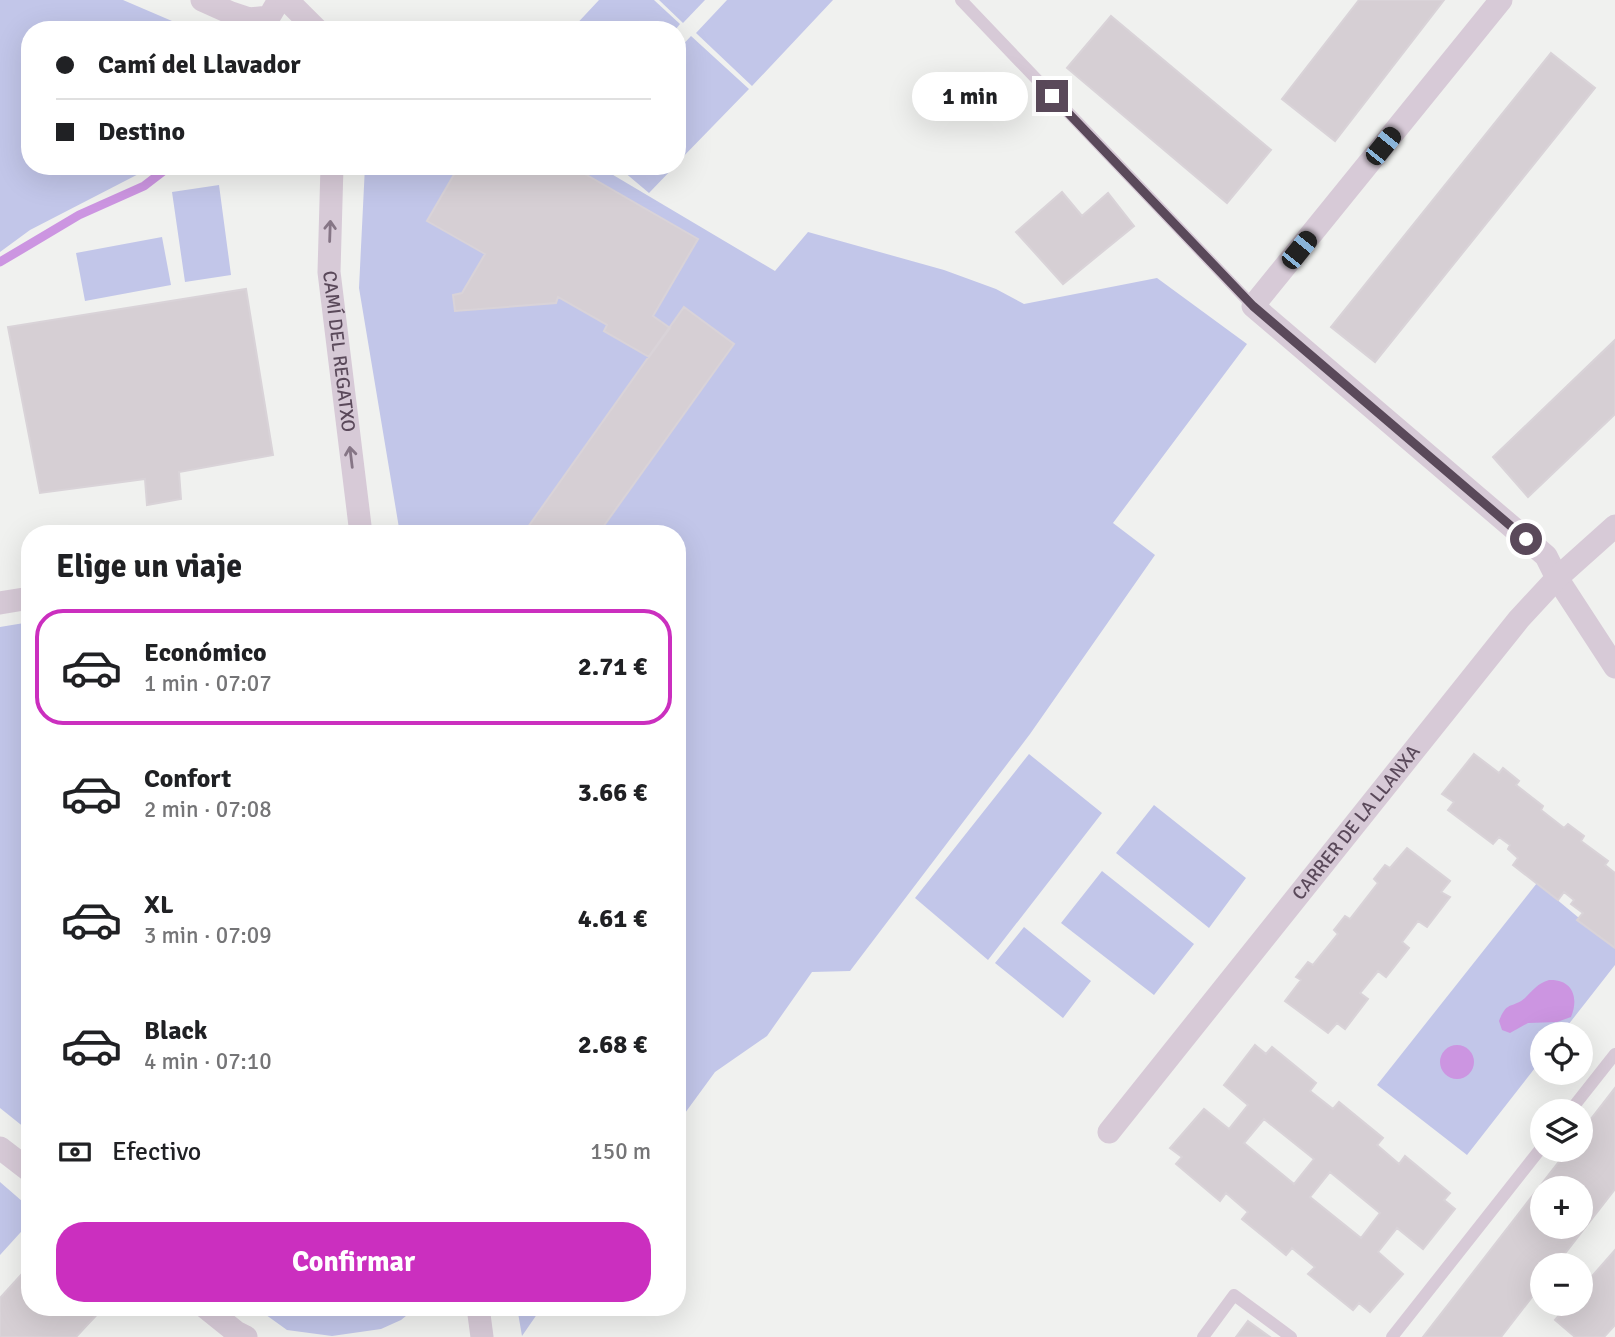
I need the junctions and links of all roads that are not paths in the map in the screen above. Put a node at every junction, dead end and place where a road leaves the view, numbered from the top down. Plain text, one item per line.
1 (202, 0) edge
2 (279, 0) edge
3 (287, 0) edge
4 (961, 0) edge
5 (1501, 0) edge
6 (308, 21) edge
7 (332, 175) edge
8 (1253, 306) junction
9 (355, 525) edge
10 (1615, 526) edge
11 (1557, 578) junction
12 (21, 600) edge
13 (0, 603) edge
14 (1615, 667) edge
15 (1615, 1054) edge
16 (1579, 1099) edge
17 (1109, 1132) dead end
18 (0, 1148) edge
19 (1530, 1162) edge
20 (21, 1164) edge
21 (216, 1316) edge
22 (479, 1316) edge
23 (246, 1337) edge
24 (482, 1337) edge
25 (1203, 1337) edge
26 (1292, 1337) edge
27 (1392, 1337) edge

1 - 2 street
3 - 6 street
4 - 8 lane
5 - 8 street
9 -> 7 street, CAMÍ DEL REGATXO
8 - 11 street
10 - 11 street, CARRER DE LA LLANXA
11 - 14 street
11 - 17 street, CARRER DE LA LLANXA
12 - 13 street
15 - 16 lane
18 - 20 street
19 - 27 lane
21 - 23 street
22 - 24 street
25 - 26 lane

